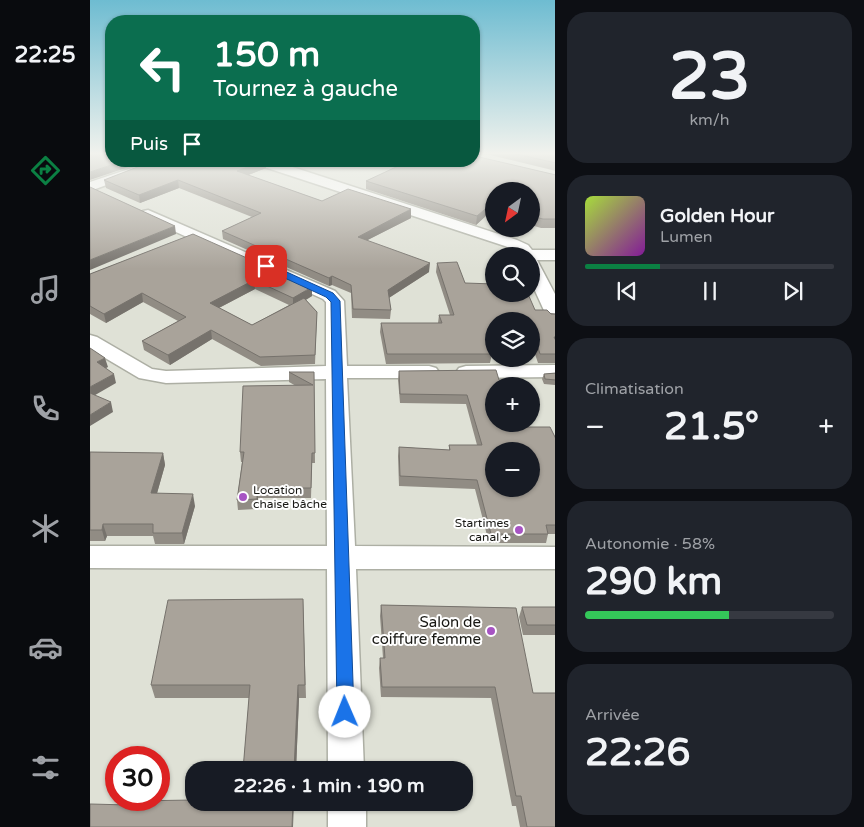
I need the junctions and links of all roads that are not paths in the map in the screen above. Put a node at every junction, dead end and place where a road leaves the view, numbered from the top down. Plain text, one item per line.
1 (98, 192) edge
2 (351, 192) edge
3 (520, 247) edge
4 (555, 255) edge
5 (540, 257) edge
6 (540, 283) edge
7 (555, 317) edge
8 (90, 341) edge
9 (336, 372) junction
10 (555, 372) edge
11 (90, 557) edge
12 (342, 558) junction
13 (555, 558) edge
14 (346, 761) edge
15 (347, 811) edge
16 (347, 827) edge

1 - 9 street
2 - 3 street
4 - 5 street
6 - 7 street
8 - 9 street
9 - 10 street
9 - 12 street
11 - 12 street
12 - 13 street
12 - 14 street
15 - 16 street

